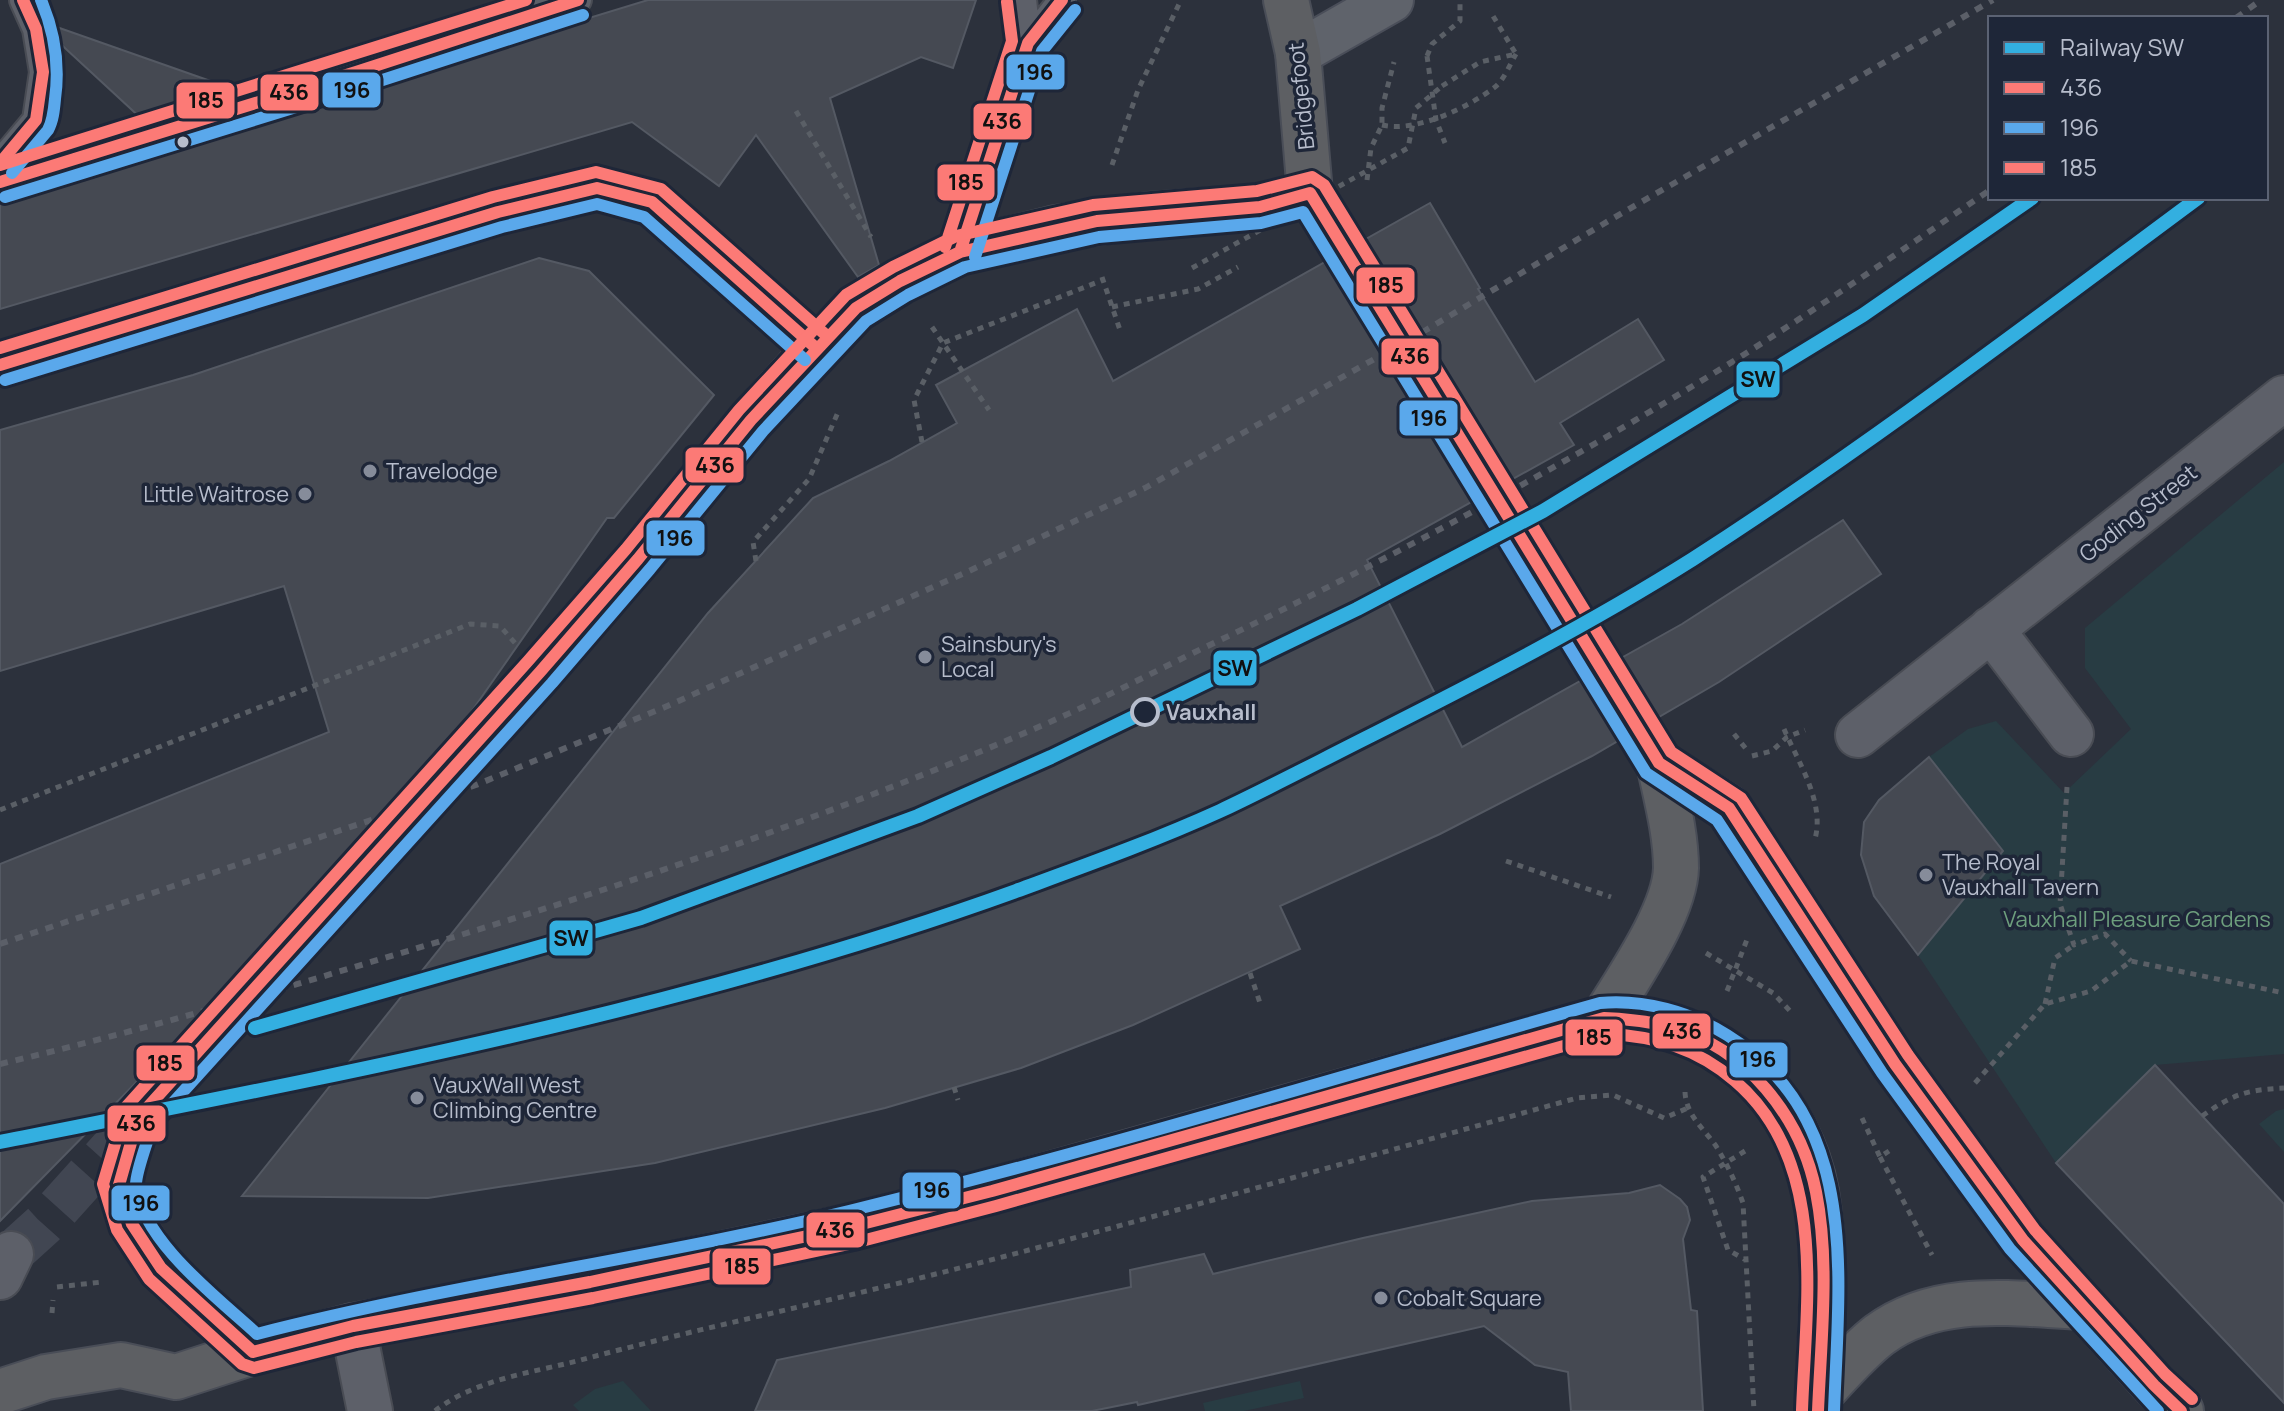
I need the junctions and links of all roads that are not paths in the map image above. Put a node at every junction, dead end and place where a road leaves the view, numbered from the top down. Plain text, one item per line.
1 (23, 0) edge
2 (578, 0) edge
3 (1023, 0) edge
4 (1062, 0) edge
5 (1286, 0) edge
6 (1391, 0) edge
7 (1028, 43) junction
8 (1298, 53) junction
9 (0, 163) edge
10 (0, 182) edge
11 (1310, 193) joint
12 (960, 252) junction
13 (816, 348) junction
14 (0, 365) edge
15 (2284, 398) edge
16 (638, 559) tunnel mouth
17 (1991, 629) junction
18 (2071, 734) road end
19 (1858, 735) dead end
20 (1604, 1018) junction
21 (132, 1224) tunnel mouth
22 (2082, 1307) junction
23 (353, 1326) junction
24 (253, 1352) junction
25 (0, 1392) edge
26 (166, 1394) edge
27 (1818, 1404) edge
28 (370, 1411) edge
29 (2181, 1411) edge

1 - 9 lane
2 - 10 lane
3 - 7 lane
4 - 7 lane
5 - 8 highway, Bridgefoot
6 - 8 main road
7 - 12 lane
8 - 11 highway, Bridgefoot
11 - 12 street
12 - 13 street
13 - 14 lane
13 - 16 street
15 - 17 street, Goding Street
17 - 18 street
17 - 19 street, Goding Street
20 - 22 highway
20 - 23 highway
20 - 27 highway
21 - 24 street
22 - 27 highway
22 - 29 highway
23 - 24 highway
23 - 28 street
24 - 26 highway
25 - 26 highway

